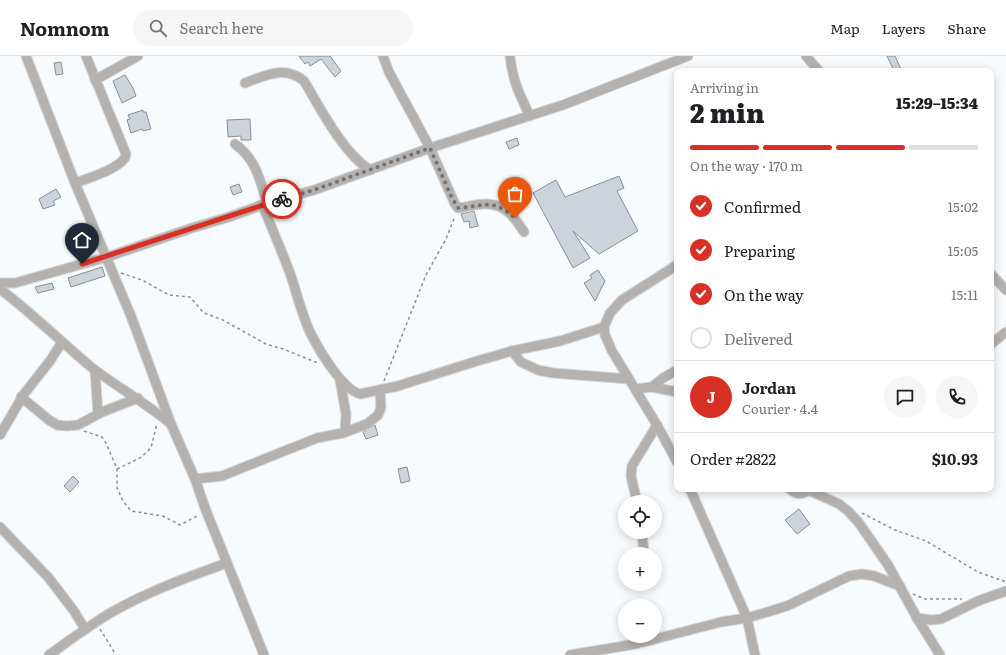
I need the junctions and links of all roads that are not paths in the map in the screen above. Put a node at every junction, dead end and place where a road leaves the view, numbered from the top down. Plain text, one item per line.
1 (26, 56) edge
2 (86, 56) edge
3 (138, 56) edge
4 (383, 56) edge
5 (510, 56) edge
6 (688, 56) edge
7 (806, 56) edge
8 (816, 68) edge
9 (95, 80) junction
10 (245, 82) dead end
11 (530, 116) junction
12 (235, 144) dead end
13 (430, 148) junction
14 (370, 170) junction
15 (75, 182) junction
16 (264, 204) junction
17 (524, 232) dead end
18 (107, 257) junction
19 (674, 267) edge
20 (994, 276) edge
21 (0, 284) edge
22 (1004, 284) edge
23 (0, 289) edge
24 (604, 327) junction
25 (1006, 332) edge
26 (994, 341) edge
27 (62, 342) junction
28 (512, 351) junction
29 (96, 370) junction
30 (674, 372) edge
31 (339, 378) junction
32 (629, 379) junction
33 (652, 387) junction
34 (380, 390) junction
35 (636, 390) junction
36 (674, 391) edge
37 (21, 397) junction
38 (138, 398) junction
39 (98, 414) junction
40 (171, 424) junction
41 (657, 425) junction
42 (345, 432) junction
43 (0, 435) edge
44 (674, 456) edge
45 (195, 479) junction
46 (691, 492) edge
47 (793, 492) edge
48 (804, 492) edge
49 (815, 492) edge
50 (635, 495) edge
51 (0, 527) edge
52 (227, 563) junction
53 (900, 586) junction
54 (1006, 591) edge
55 (747, 618) junction
56 (917, 618) junction
57 (85, 629) junction
58 (49, 655) edge
59 (264, 655) edge
60 (570, 655) edge
61 (755, 655) edge
62 (940, 655) edge

1 - 15 street
2 - 9 street
3 - 9 street
4 - 13 street
5 - 11 street
6 - 11 street
7 - 8 street
9 - 15 street
10 - 14 street
11 - 13 street
12 - 16 street
13 - 14 street
13 - 17 street
14 - 16 street
15 - 18 street
16 - 18 street
16 - 31 street
18 - 21 street
18 - 40 street
19 - 24 street
20 - 22 street
23 - 27 street
24 - 28 street
24 - 32 street
25 - 26 street
27 - 29 street
27 - 37 street
28 - 32 street
28 - 34 street
29 - 38 street
29 - 39 street
30 - 33 street
31 - 34 street
31 - 42 street
32 - 35 street
33 - 35 street
33 - 36 street
34 - 42 street
35 - 41 street
37 - 39 street
37 - 43 street
38 - 39 street
38 - 40 street
40 - 45 street
41 - 44 street
41 - 50 street
42 - 45 street
45 - 52 street
46 - 55 street
47 - 48 street
49 - 53 street
51 - 57 street
52 - 57 street
52 - 59 street
53 - 55 street
53 - 56 street
54 - 56 street
55 - 60 street
55 - 61 street
56 - 62 street
57 - 58 street

